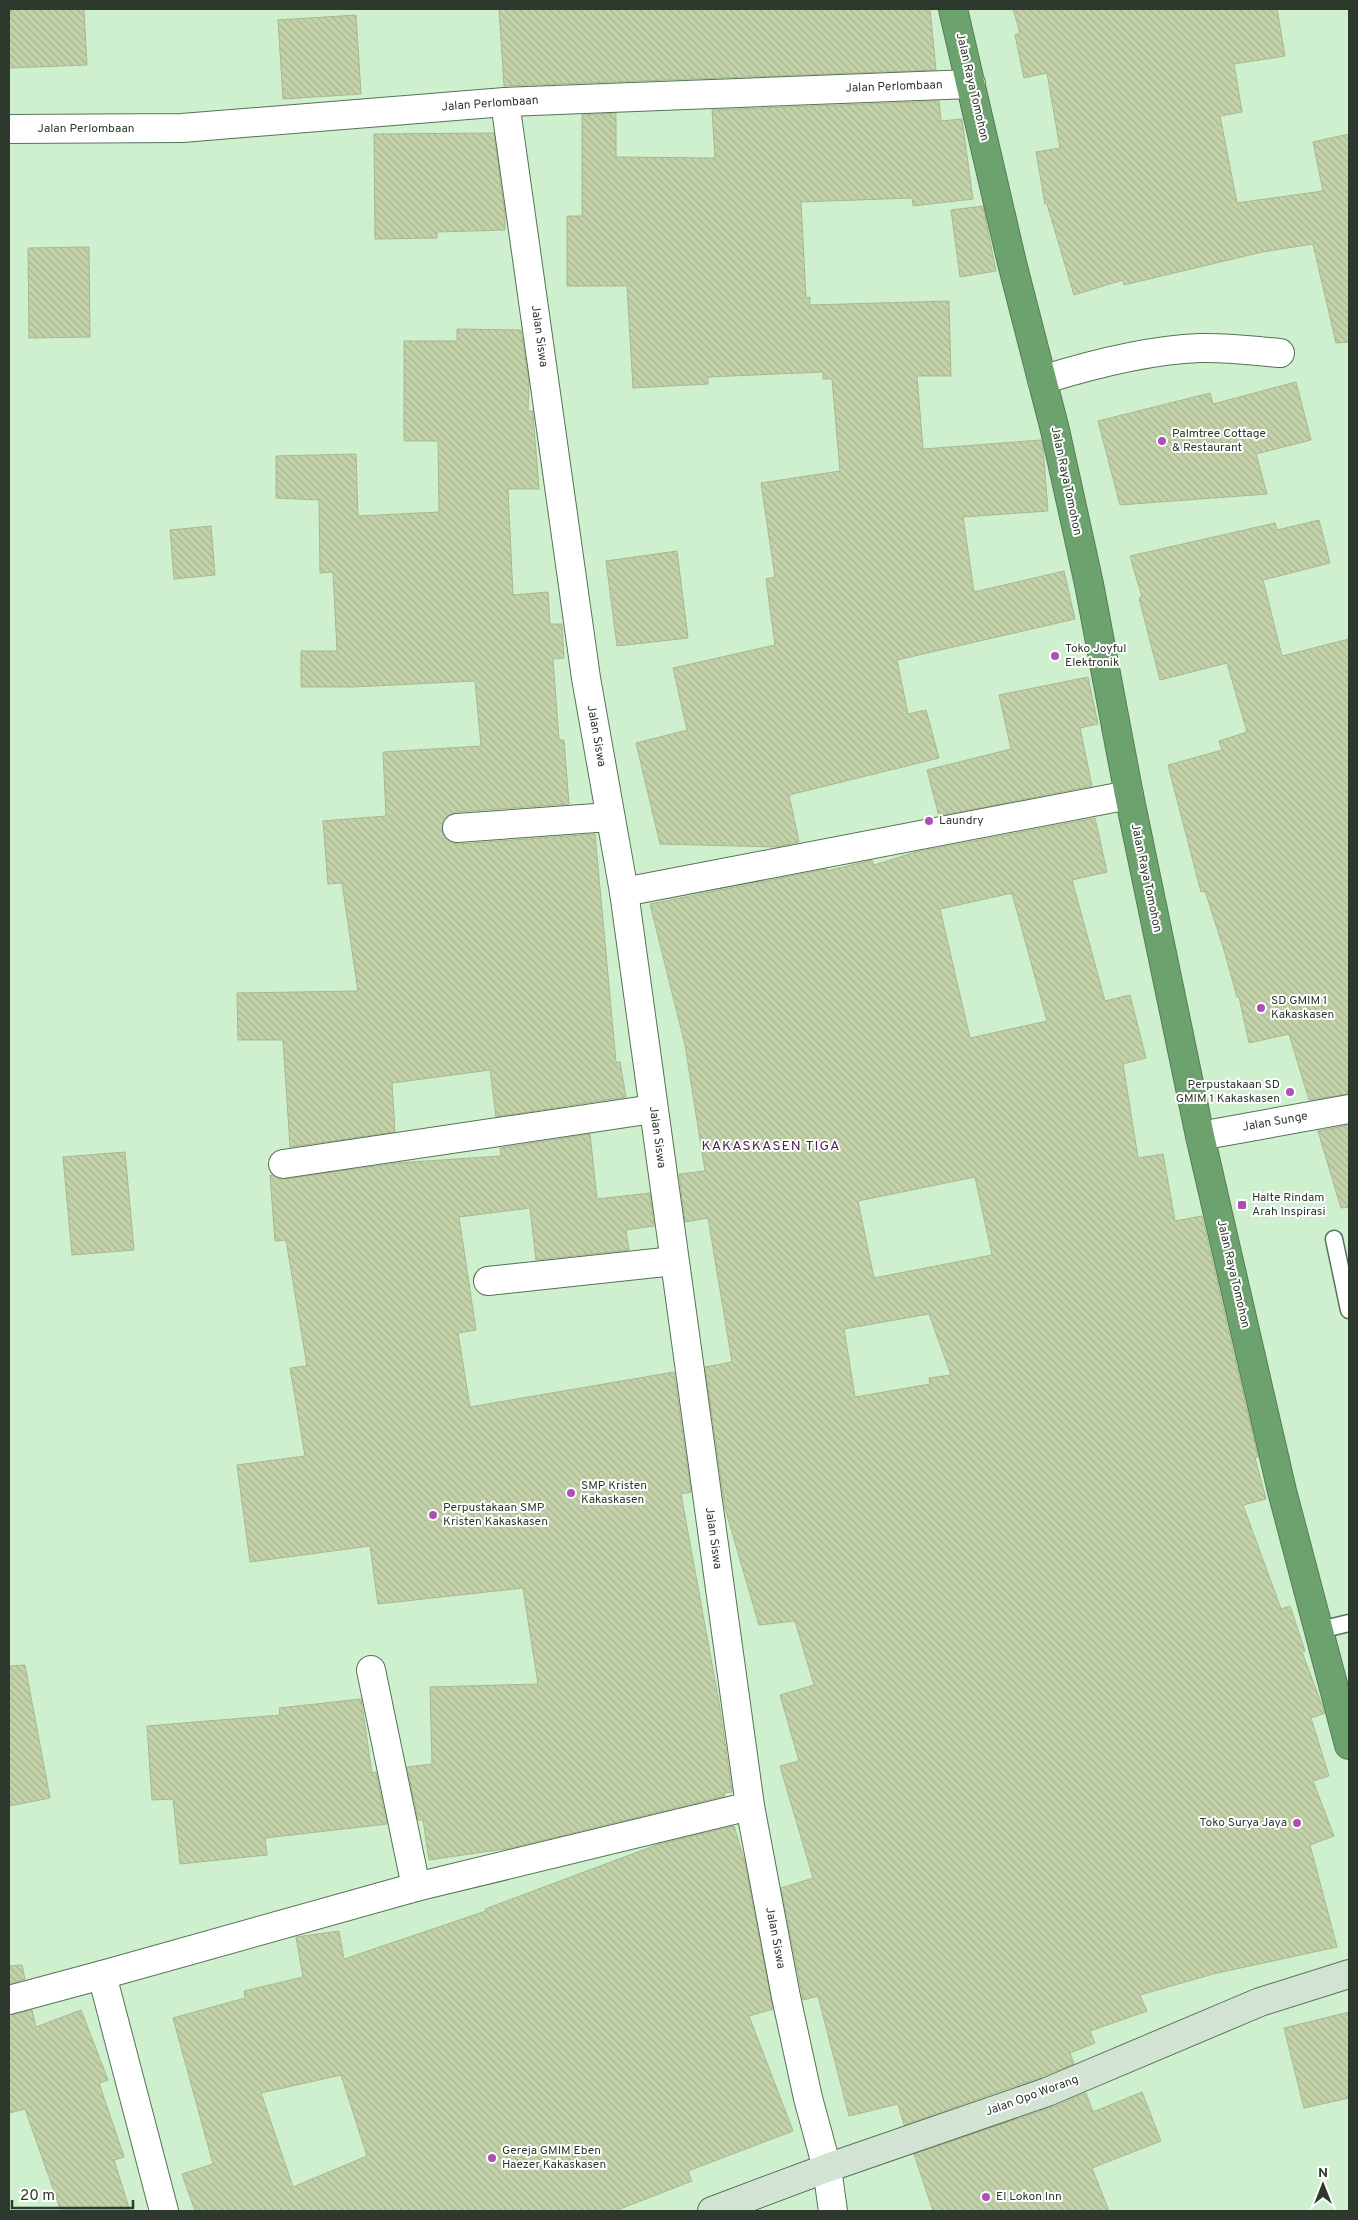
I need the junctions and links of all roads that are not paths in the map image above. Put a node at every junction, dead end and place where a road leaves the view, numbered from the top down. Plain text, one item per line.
1 (953, 9) edge
2 (971, 84) junction
3 (505, 102) junction
4 (9, 129) edge
5 (1280, 353) dead end
6 (1042, 380) junction
7 (1129, 795) junction
8 (610, 817) junction
9 (457, 828) dead end
10 (624, 892) junction
11 (653, 1109) junction
12 (1349, 1109) edge
13 (1200, 1136) junction
14 (282, 1164) dead end
15 (1334, 1239) dead end
16 (674, 1261) junction
17 (488, 1282) dead end
18 (1349, 1310) edge
19 (1349, 1623) edge
20 (1320, 1630) junction
21 (371, 1670) dead end
22 (1349, 1745) edge
23 (750, 1806) junction
24 (416, 1886) junction
25 (1349, 1974) edge
26 (102, 1975) junction
27 (9, 2000) edge
28 (827, 2168) junction
29 (164, 2211) edge
30 (712, 2211) edge
31 (833, 2211) edge

1 - 2 highway, Jalan Raya Tomohon
2 - 3 street, Jalan Perlombaan
2 - 6 highway, Jalan Raya Tomohon
3 - 4 street, Jalan Perlombaan
3 - 8 street, Jalan Siswa
5 - 6 street
6 - 7 highway, Jalan Raya Tomohon
7 - 10 street
7 - 13 highway, Jalan Raya Tomohon
8 - 9 street
8 - 10 street, Jalan Siswa
10 - 11 street, Jalan Siswa
11 - 14 street
11 - 16 street, Jalan Siswa
12 - 13 street, Jalan Sunge
13 - 20 highway, Jalan Raya Tomohon
15 - 18 lane
16 - 17 street
16 - 23 street, Jalan Siswa
19 - 20 lane
20 - 22 highway, Jalan Raya Tomohon
21 - 24 street
23 - 24 street
23 - 28 street, Jalan Siswa
24 - 26 street
25 - 28 street, Jalan Opo Worang
26 - 27 street
26 - 29 street
28 - 30 street, Jalan Opo Worang
28 - 31 street, Jalan Siswa

